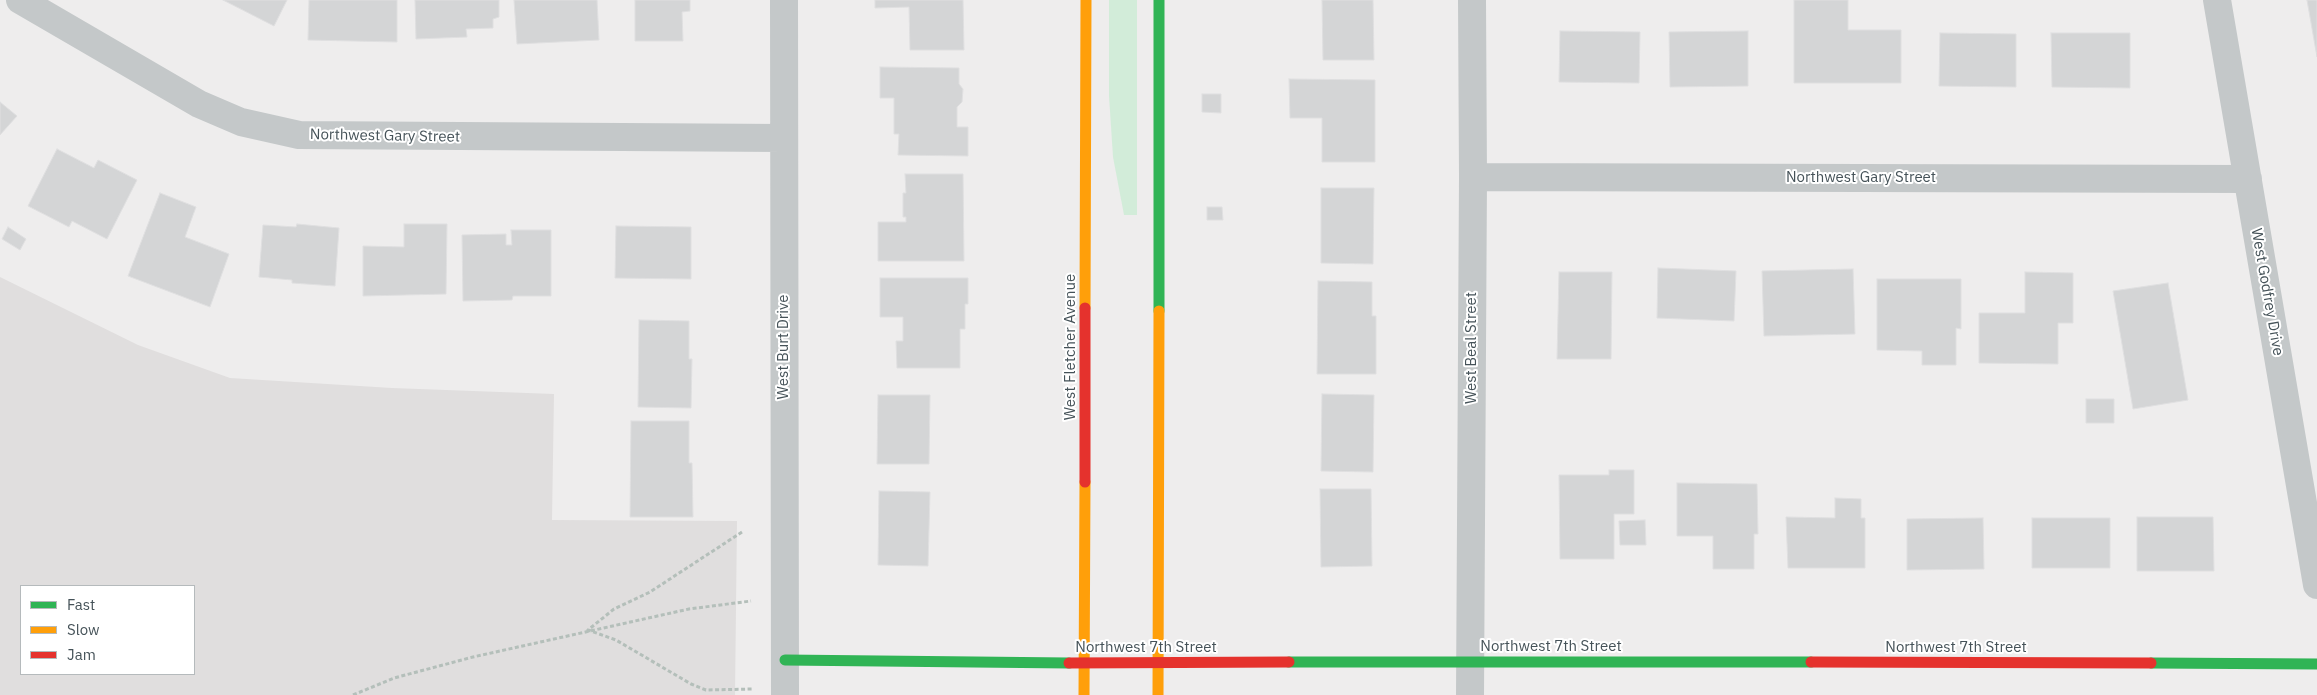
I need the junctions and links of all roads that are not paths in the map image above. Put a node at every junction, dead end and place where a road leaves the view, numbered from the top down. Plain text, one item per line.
1 (20, 0) edge
2 (784, 0) edge
3 (1086, 0) edge
4 (1159, 0) edge
5 (1472, 0) edge
6 (2216, 0) edge
7 (783, 138) junction
8 (1473, 177) junction
9 (2248, 179) junction
10 (2317, 585) edge
11 (785, 660) junction
12 (1471, 661) junction
13 (1084, 663) junction
14 (1158, 663) junction
15 (2317, 664) edge
16 (785, 695) edge
17 (1084, 695) edge
18 (1158, 695) edge
19 (1470, 695) edge

1 - 7 street, Northwest Gary Street
2 - 7 street, West Burt Drive
3 - 13 street, West Fletcher Avenue
4 - 14 street
5 - 8 street, West Beal Street
6 - 9 street, West Godfrey Drive
7 - 11 street, West Burt Drive
8 - 9 street, Northwest Gary Street
8 - 12 street, West Beal Street
9 - 10 street, West Godfrey Drive
11 - 13 street, Northwest 7th Street
11 - 16 street, West Burt Drive
12 - 14 street, Northwest 7th Street
12 - 15 street, Northwest 7th Street
12 - 19 street, West Beal Street
13 - 14 street, Northwest 7th Street
13 - 17 street, West Fletcher Avenue
14 - 18 street

